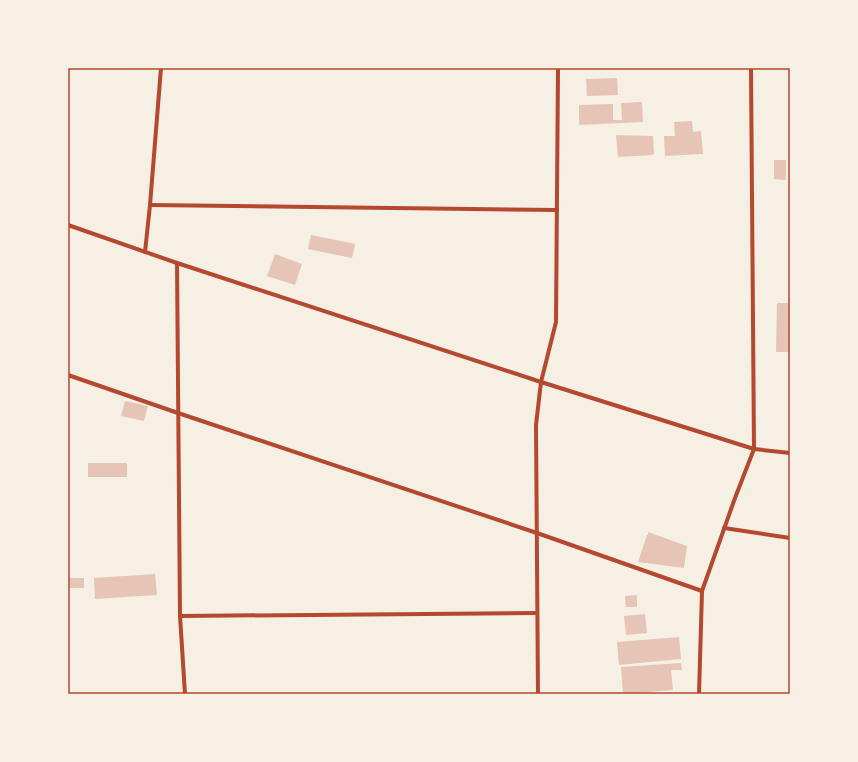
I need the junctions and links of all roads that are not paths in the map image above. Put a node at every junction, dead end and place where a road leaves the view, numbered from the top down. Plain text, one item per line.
1 (161, 68) edge
2 (558, 68) edge
3 (751, 68) edge
4 (150, 204) junction
5 (556, 210) junction
6 (68, 225) edge
7 (145, 252) junction
8 (177, 263) junction
9 (68, 375) edge
10 (541, 382) junction
11 (178, 413) junction
12 (754, 449) junction
13 (790, 453) edge
14 (724, 528) junction
15 (537, 533) junction
16 (790, 538) edge
17 (702, 591) junction
18 (538, 613) junction
19 (180, 616) junction
20 (185, 694) edge
21 (538, 694) edge
22 (699, 694) edge

1 - 4 street
2 - 5 street
3 - 12 street
4 - 5 street
4 - 7 street
5 - 10 street
6 - 7 street
7 - 8 street
8 - 10 street
8 - 11 street
9 - 11 street
10 - 12 street
10 - 15 street
11 - 15 street
11 - 19 street
12 - 13 street
12 - 14 street
14 - 16 street
14 - 17 street
15 - 17 street
15 - 18 street
17 - 22 street
18 - 19 street
18 - 21 street
19 - 20 street

